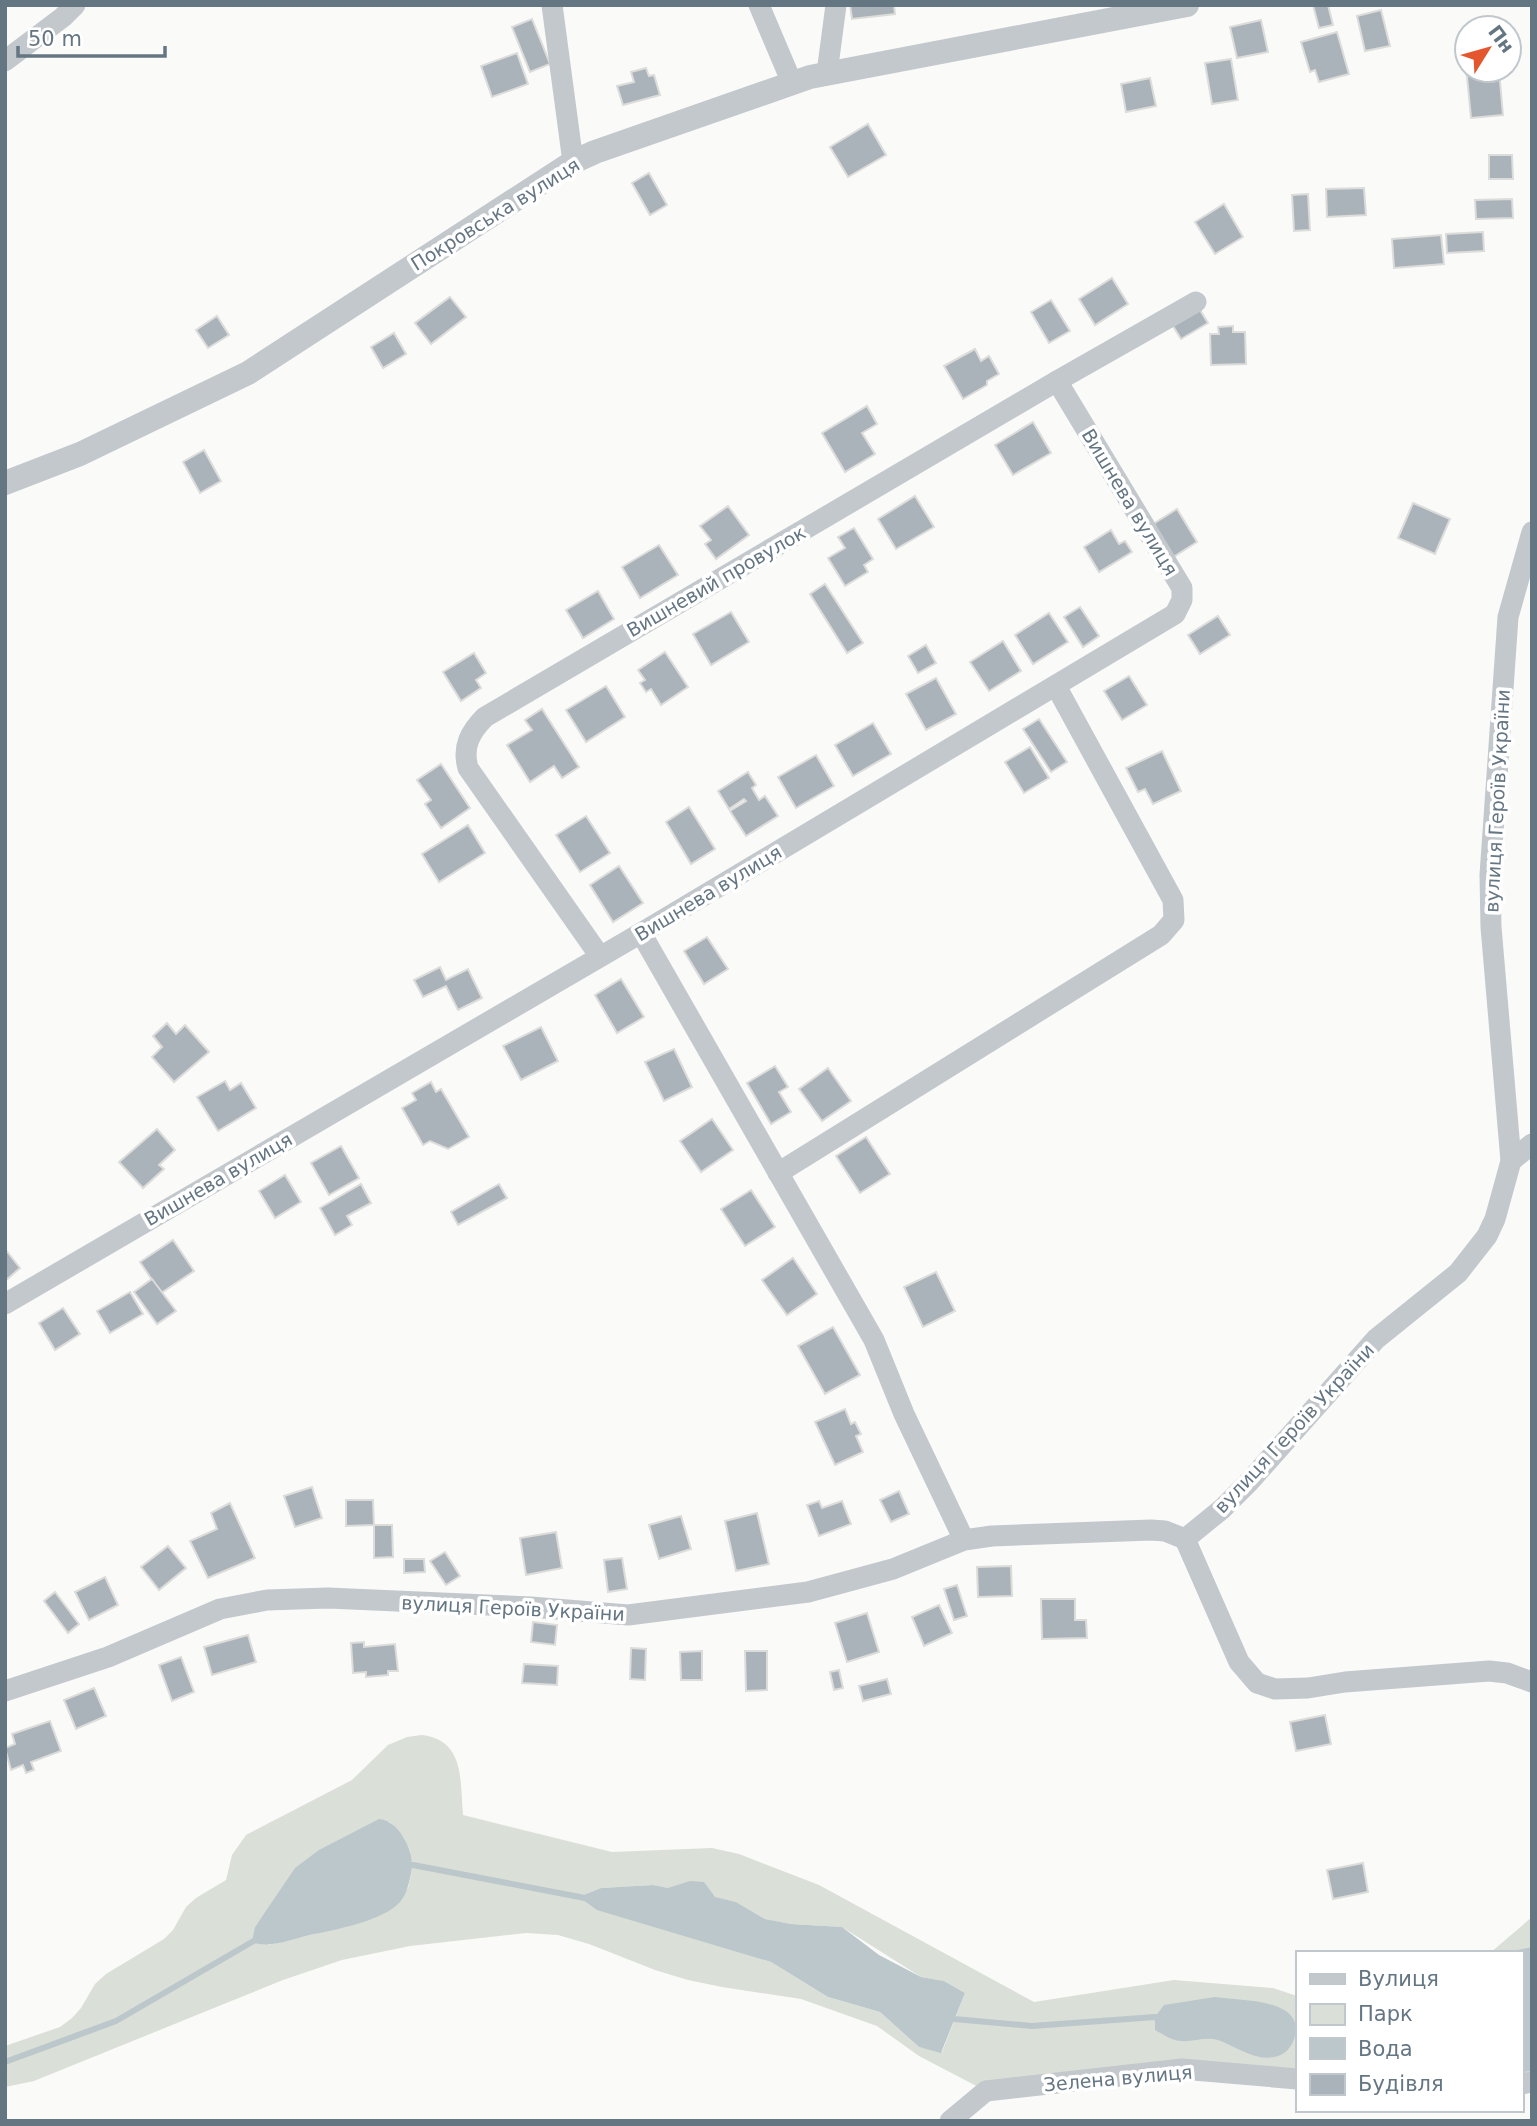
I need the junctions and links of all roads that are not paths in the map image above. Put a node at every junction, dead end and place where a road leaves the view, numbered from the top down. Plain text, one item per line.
1 (75, 5) edge
2 (552, 5) edge
3 (759, 5) edge
4 (836, 5) edge
5 (1187, 5) edge
6 (5, 61) edge
7 (827, 74) junction
8 (792, 83) junction
9 (573, 162) junction
10 (1196, 302) dead end
11 (1057, 381) junction
12 (5, 483) edge
13 (1532, 532) edge
14 (1056, 686) junction
15 (641, 933) junction
16 (599, 955) junction
17 (1532, 1144) edge
18 (1511, 1161) junction
19 (778, 1173) junction
20 (5, 1304) edge
21 (1185, 1539) junction
22 (964, 1540) junction
23 (1532, 1682) edge
24 (5, 1691) edge
25 (1296, 2078) edge
26 (950, 2121) edge

1 - 6 street
2 - 9 street
3 - 8 street
4 - 7 street
5 - 7 street, Покровська вулиця
7 - 8 street, Покровська вулиця
8 - 9 street, Покровська вулиця
9 - 12 street, Покровська вулиця
10 - 11 street, Вишневий провулок
11 - 14 street, Вишнева вулиця
11 - 16 street, Вишневий провулок
13 - 18 street, вулиця Героїв України
14 - 15 street, Вишнева вулиця
14 - 19 street
15 - 16 street, Вишнева вулиця
15 - 19 street
16 - 20 street, Вишнева вулиця
17 - 18 street
18 - 21 street, вулиця Героїв України
19 - 22 street
21 - 22 street, вулиця Героїв України
21 - 23 street
22 - 24 street, вулиця Героїв України
25 - 26 street, Зелена вулиця

